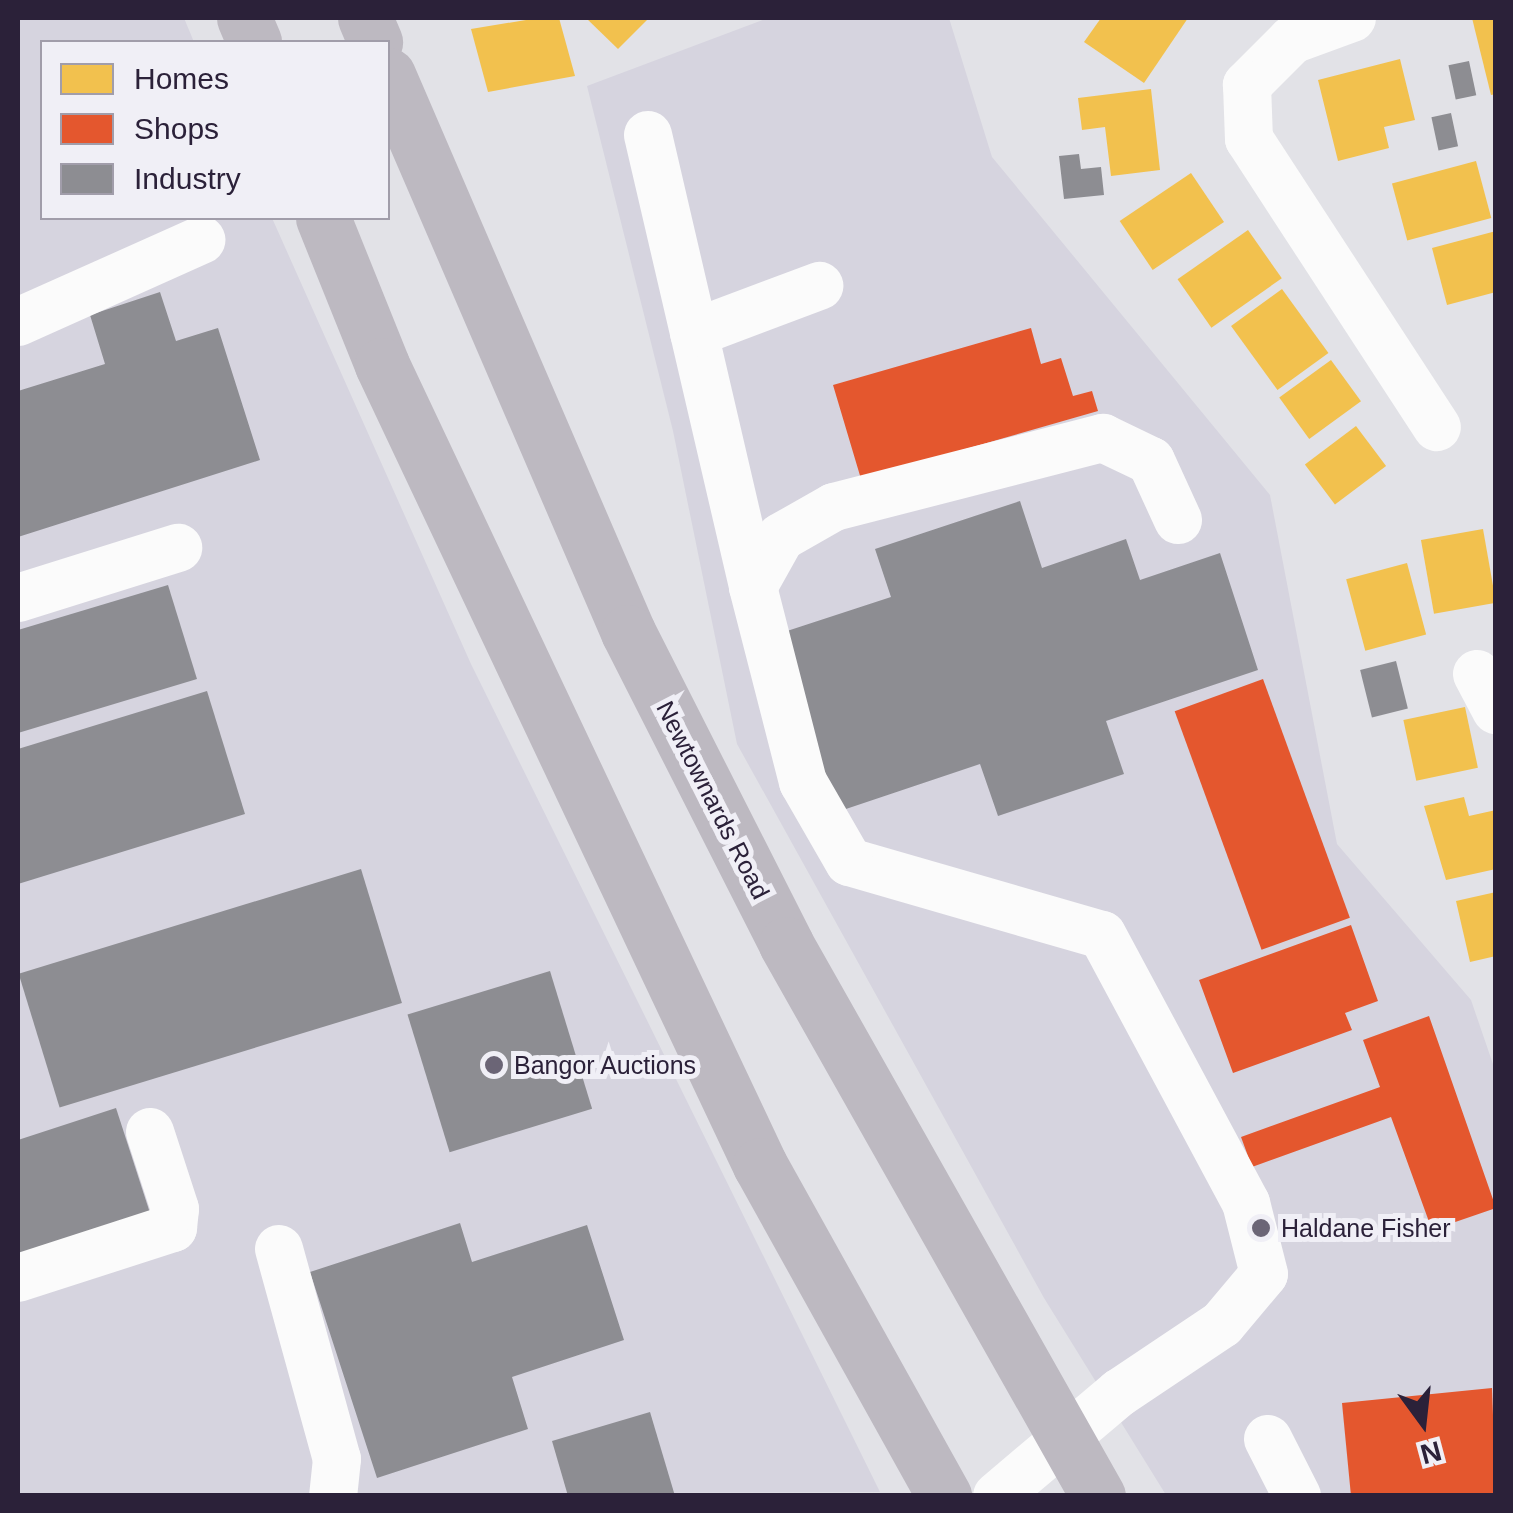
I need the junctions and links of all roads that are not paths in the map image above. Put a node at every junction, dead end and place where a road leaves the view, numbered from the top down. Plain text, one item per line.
1 (1352, 18) edge
2 (390, 80) edge
3 (648, 135) dead end
4 (325, 220) edge
5 (201, 240) dead end
6 (819, 286) dead end
7 (18, 322) edge
8 (694, 333) junction
9 (1436, 426) dead end
10 (1178, 520) dead end
11 (178, 548) dead end
12 (752, 587) junction
13 (18, 598) edge
14 (150, 1132) dead end
15 (279, 1249) dead end
16 (18, 1278) edge
17 (1268, 1439) dead end
18 (1063, 1440) junction
19 (333, 1496) edge
20 (944, 1496) edge
21 (997, 1496) edge
22 (1098, 1496) edge
23 (1297, 1496) edge

1 - 9 street
2 - 18 highway, Newtownards Road
3 - 8 street
4 - 20 highway
5 - 7 street
6 - 8 street
8 - 12 street
10 - 12 street
11 - 13 street
12 - 18 street
14 - 16 street
15 - 19 street
17 - 23 street
18 - 21 street
18 - 22 highway, Newtownards Road

